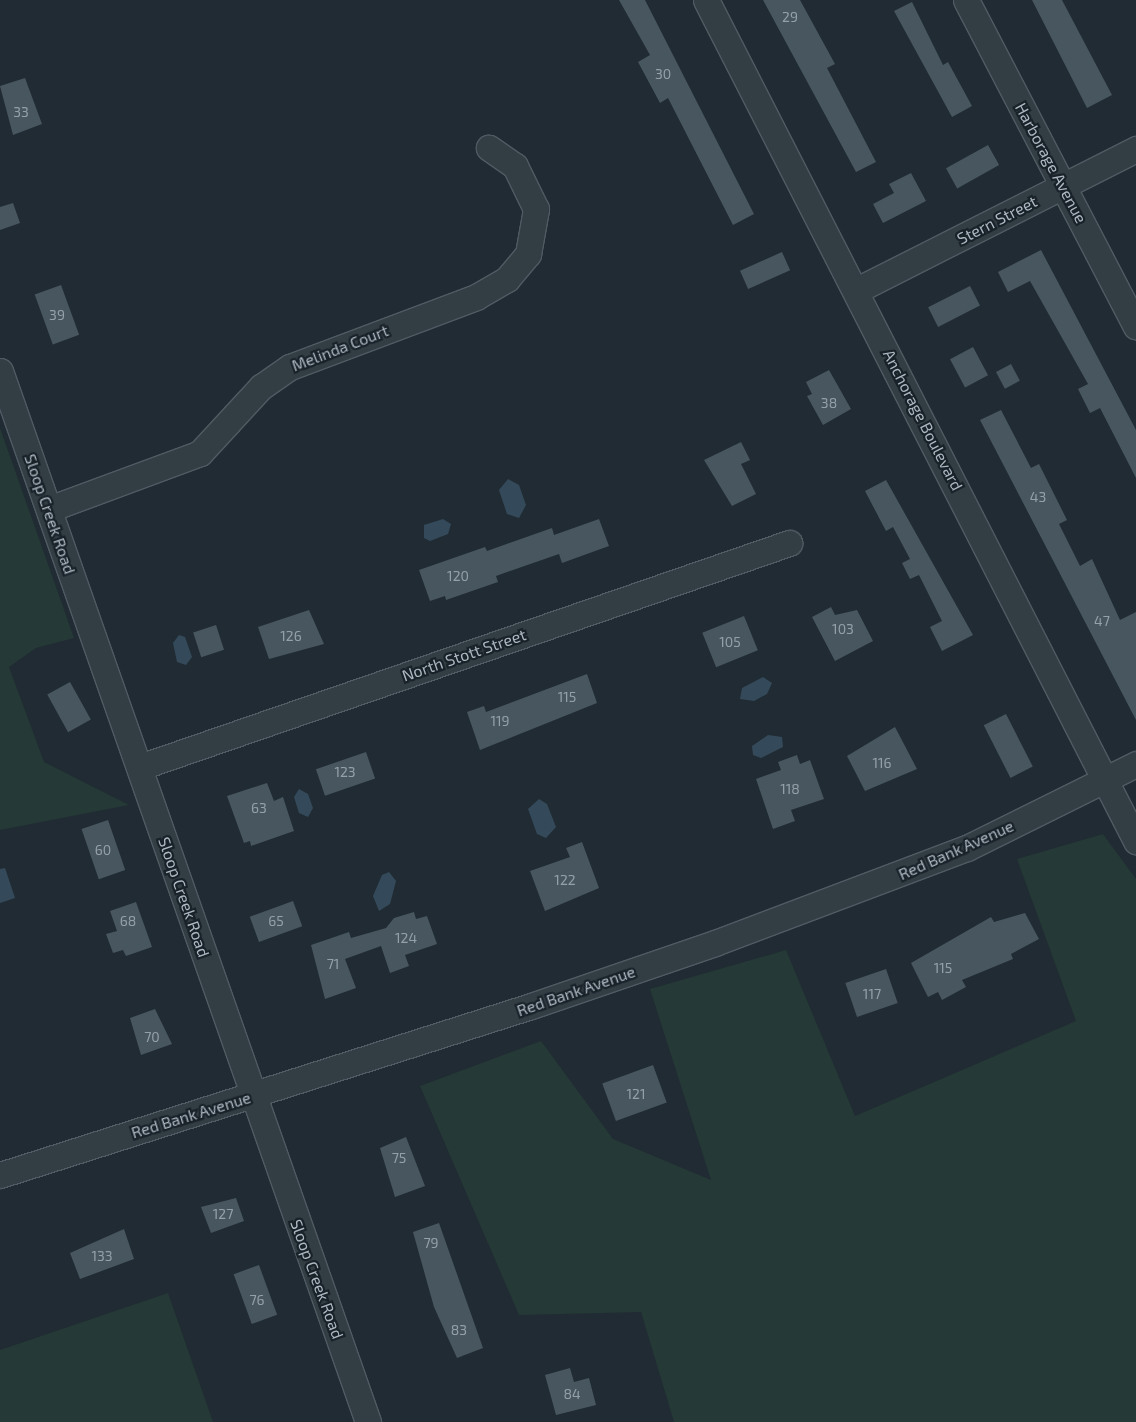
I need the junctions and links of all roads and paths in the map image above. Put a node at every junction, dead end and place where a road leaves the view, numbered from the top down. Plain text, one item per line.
1 (706, 0) edge
2 (966, 0) edge
3 (489, 148) dead end
4 (1136, 149) edge
5 (1064, 186) junction
6 (857, 290) junction
7 (1136, 326) edge
8 (0, 371) edge
9 (49, 509) junction
10 (789, 543) dead end
11 (1136, 764) edge
12 (140, 767) junction
13 (1105, 780) junction
14 (1136, 841) edge
15 (252, 1096) junction
16 (0, 1175) edge
17 (368, 1422) edge

1 - 6 street, Anchorage Boulevard
2 - 5 street, Harborage Avenue
3 - 9 street, Melinda Court
4 - 5 street, Stern Street
5 - 6 street, Stern Street
5 - 7 street, Harborage Avenue
6 - 13 street, Anchorage Boulevard
8 - 9 street, Sloop Creek Road
9 - 12 street, Sloop Creek Road
10 - 12 street, North Stott Street
11 - 13 street, Red Bank Avenue
12 - 15 street, Sloop Creek Road
13 - 14 street, Anchorage Boulevard
13 - 15 street, Red Bank Avenue
15 - 16 street, Red Bank Avenue
15 - 17 street, Sloop Creek Road

